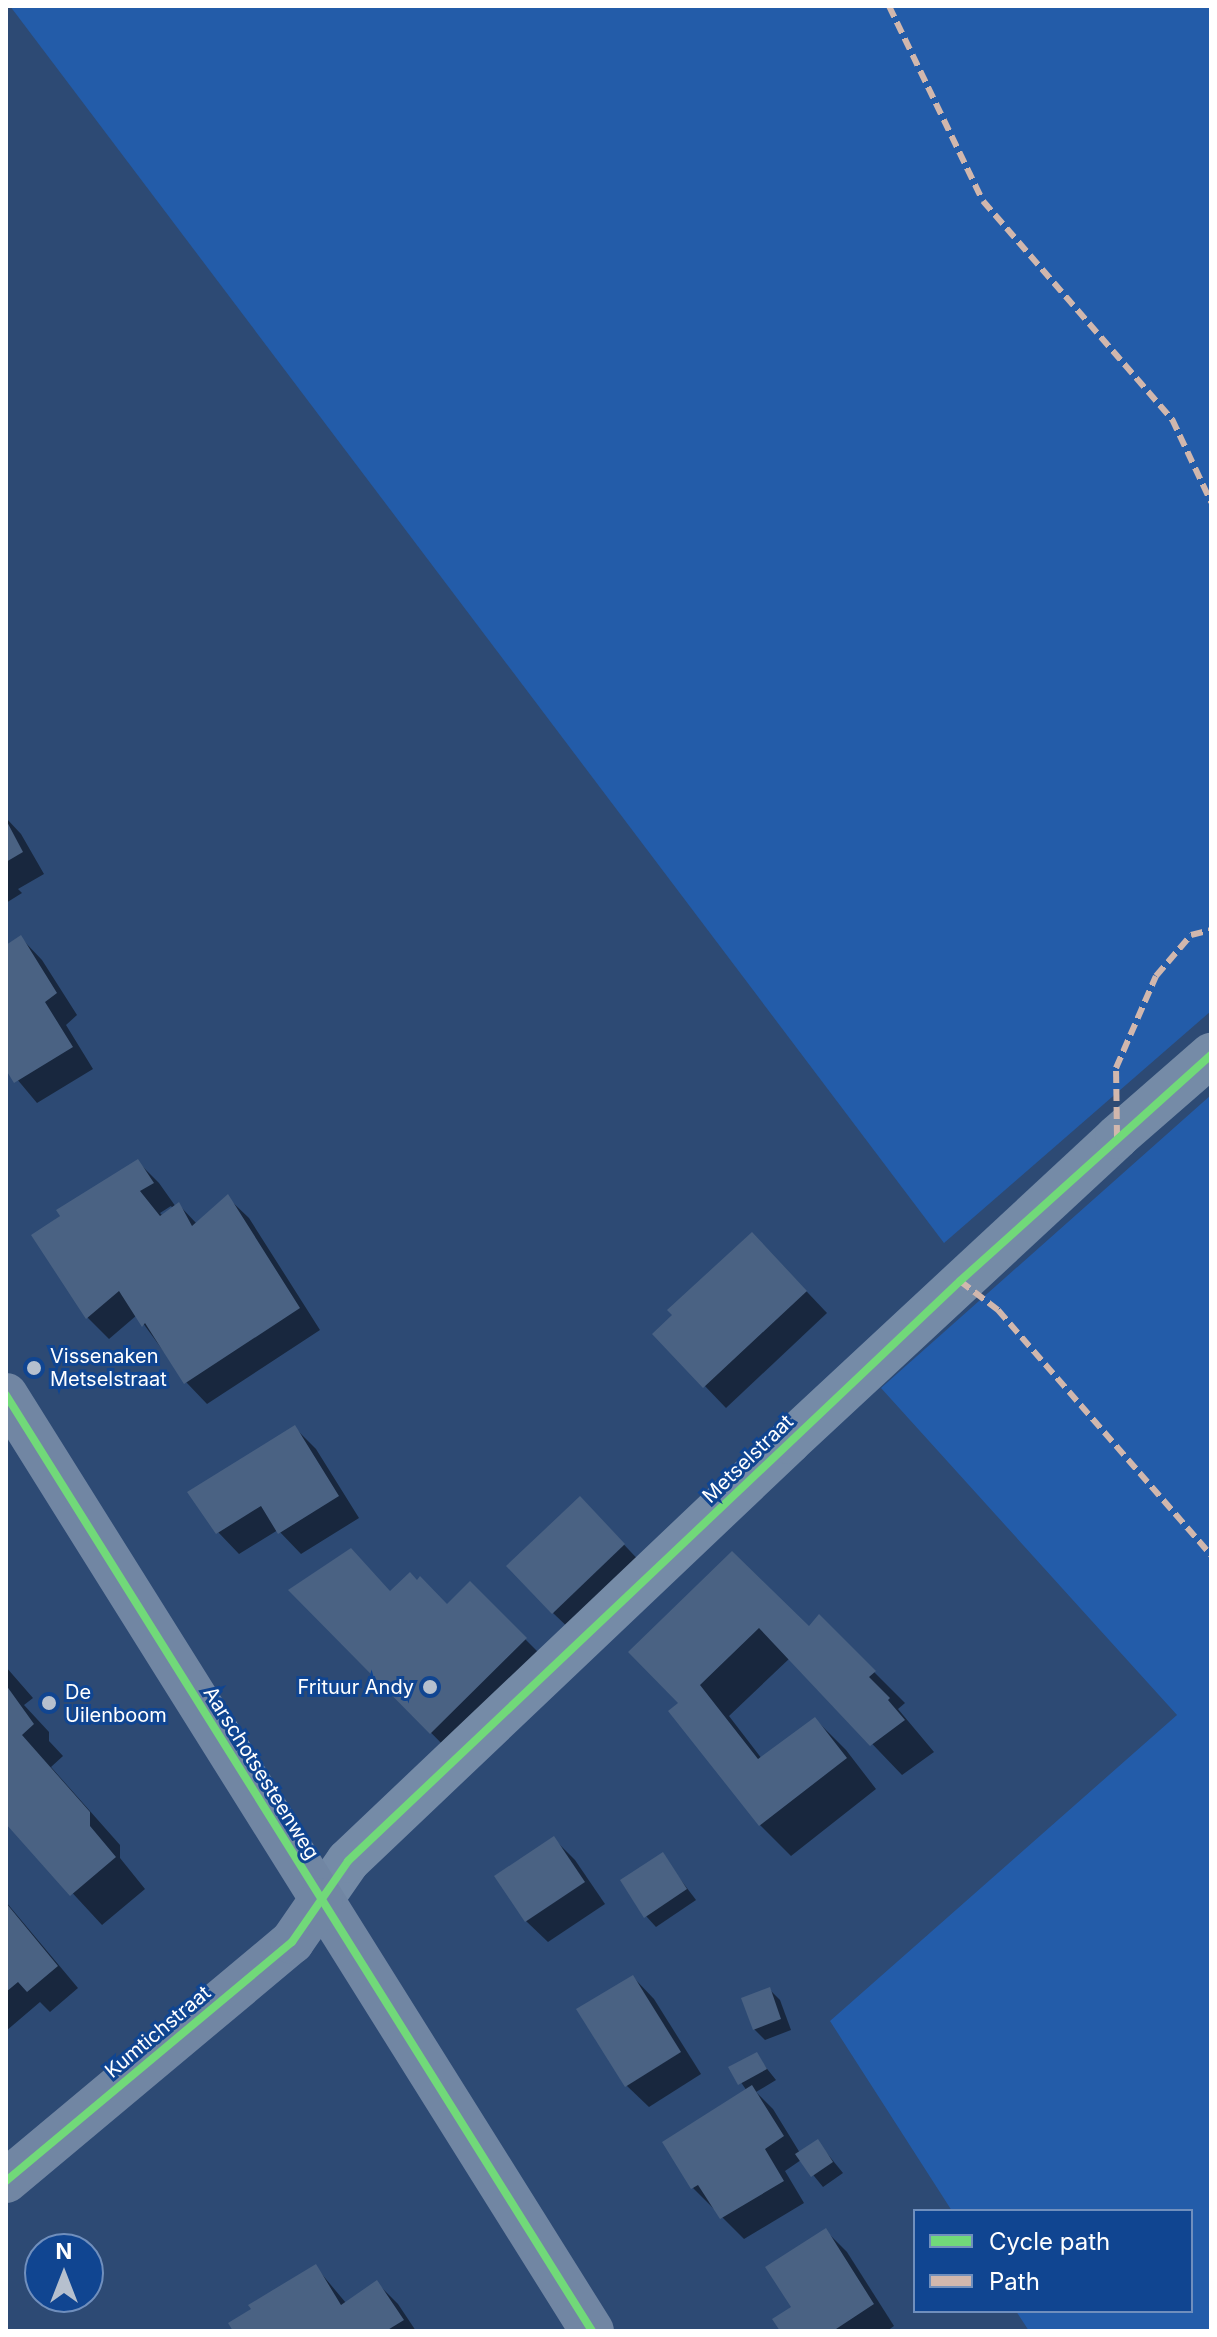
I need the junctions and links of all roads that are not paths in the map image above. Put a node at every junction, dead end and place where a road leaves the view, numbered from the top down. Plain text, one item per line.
1 (1211, 1055) edge
2 (6, 1395) edge
3 (321, 1900) junction
4 (6, 2181) edge
5 (592, 2331) edge

1 - 3 street, Metselstraat
2 - 3 main road, Aarschotsesteenweg
3 - 4 main road, Kumtichstraat
3 - 5 main road, Aarschotsesteenweg

